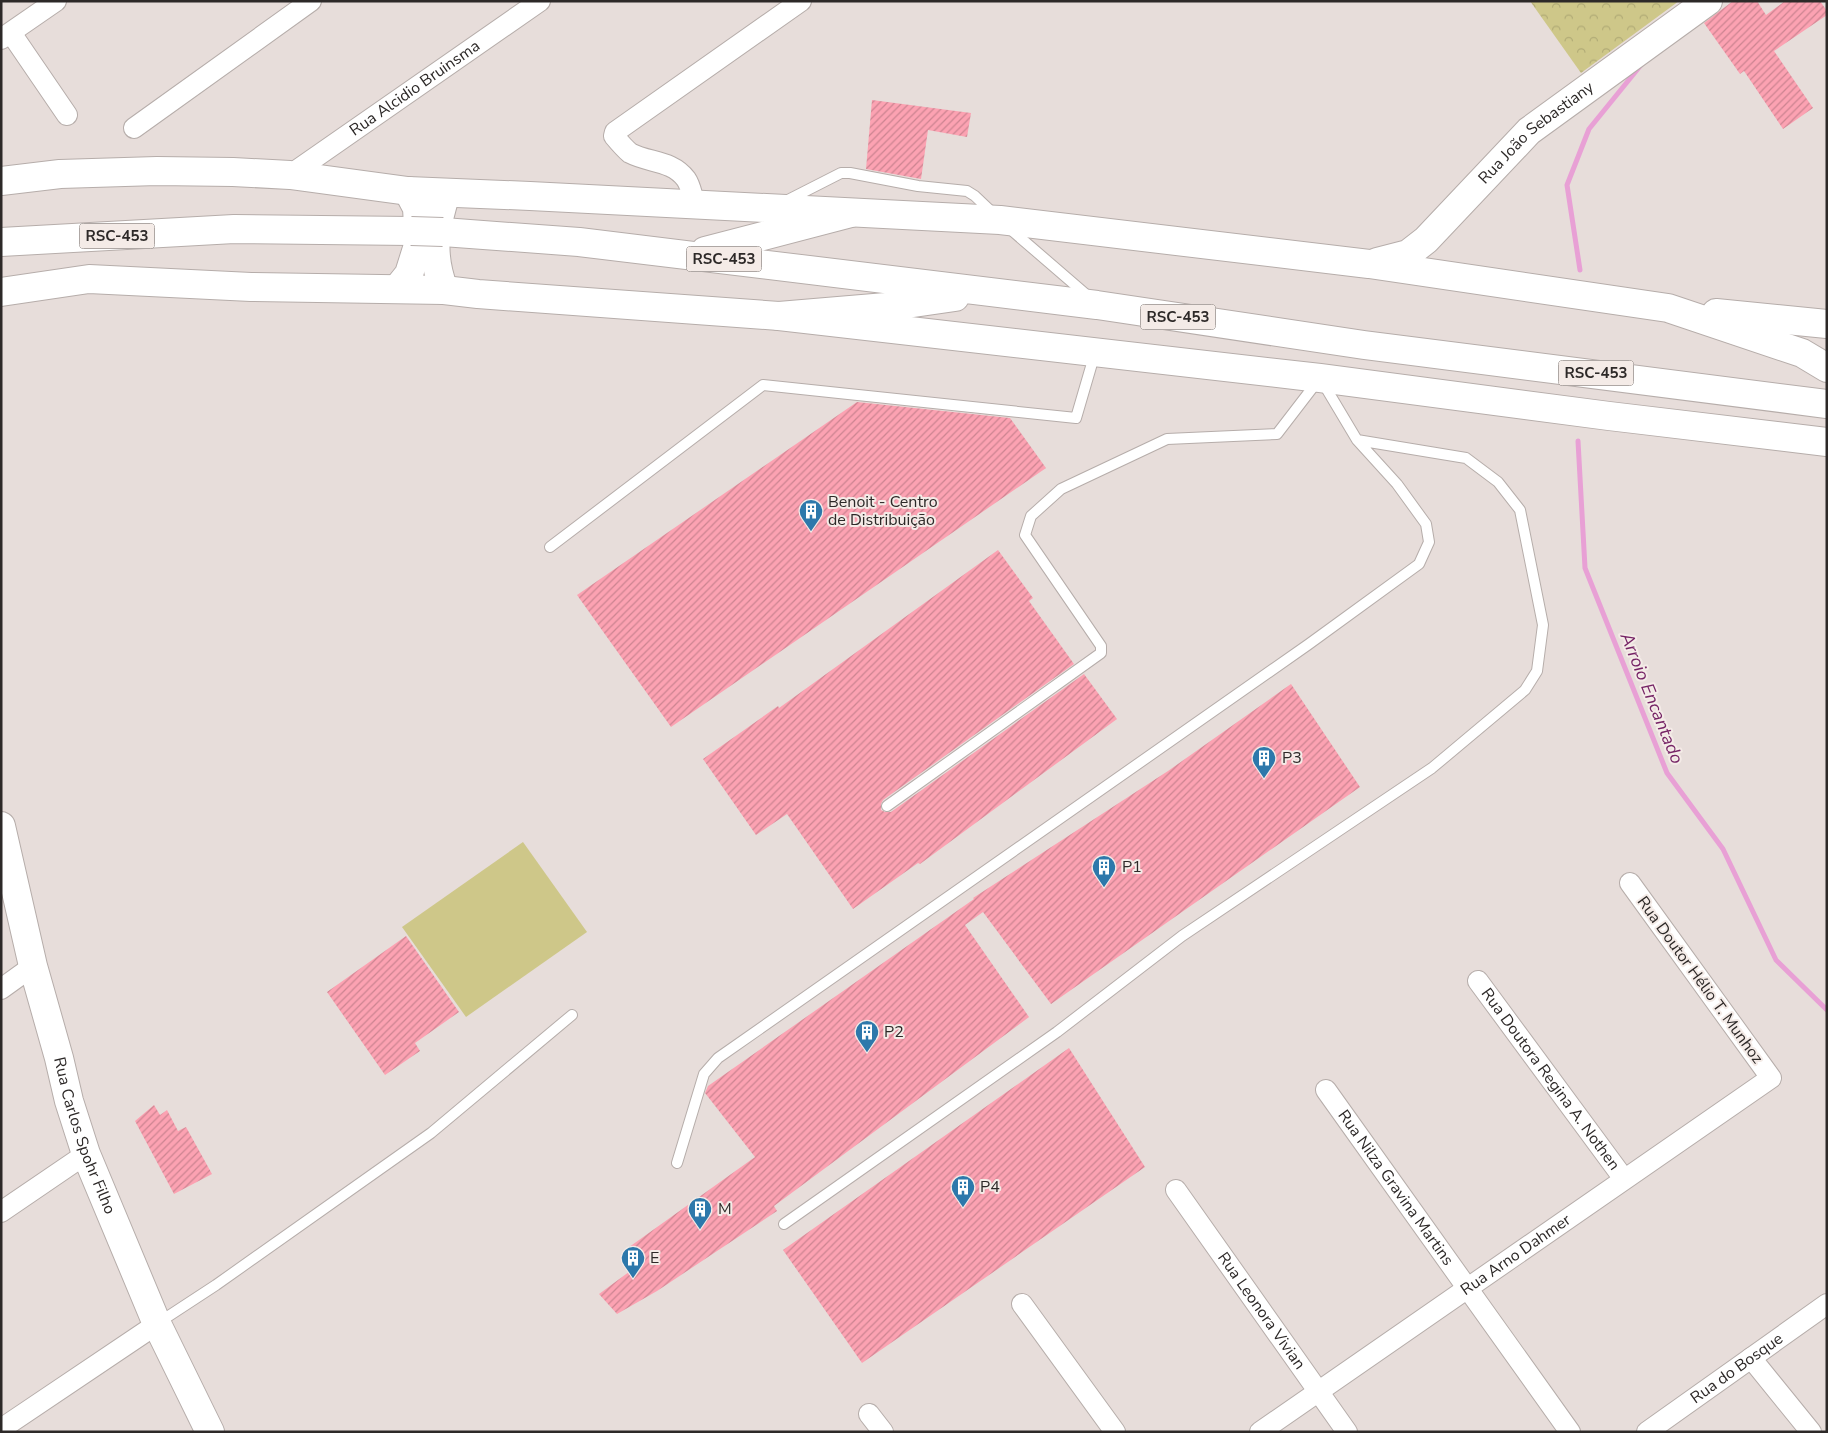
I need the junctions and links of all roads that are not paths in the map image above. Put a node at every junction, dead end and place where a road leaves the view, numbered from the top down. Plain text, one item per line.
1 (56, 1) edge
2 (311, 1) edge
3 (540, 1) edge
4 (801, 1) edge
5 (1708, 1) edge
6 (6, 36) edge
7 (67, 115) dead end
8 (134, 128) dead end
9 (290, 175) junction
10 (1, 181) edge
11 (408, 191) junction
12 (446, 192) junction
13 (695, 204) junction
14 (770, 209) junction
15 (851, 213) junction
16 (1000, 220) junction
17 (1, 242) edge
18 (691, 255) junction
19 (1369, 264) junction
20 (397, 289) junction
21 (444, 290) junction
22 (1, 292) edge
23 (992, 292) junction
24 (1097, 305) junction
25 (1668, 308) junction
26 (779, 316) junction
27 (1827, 324) edge
28 (1095, 352) junction
29 (1827, 368) edge
30 (1320, 378) junction
31 (1827, 404) edge
32 (1357, 440) junction
33 (1827, 442) edge
34 (550, 547) dead end
35 (887, 806) dead end
36 (2, 833) edge
37 (1630, 882) dead end
38 (33, 966) junction
39 (1478, 981) dead end
40 (1, 988) edge
41 (572, 1016) dead end
42 (1770, 1078) joint
43 (1326, 1090) dead end
44 (86, 1154) junction
45 (677, 1163) dead end
46 (1624, 1179) junction
47 (1176, 1190) dead end
48 (1, 1212) edge
49 (784, 1224) dead end
50 (1468, 1287) junction
51 (1022, 1304) dead end
52 (1827, 1304) edge
53 (158, 1324) junction
54 (1751, 1358) junction
55 (1318, 1390) junction
56 (869, 1414) dead end
57 (1, 1429) edge
58 (210, 1432) edge
59 (883, 1432) edge
60 (1115, 1432) edge
61 (1260, 1432) edge
62 (1347, 1432) edge
63 (1570, 1432) edge
64 (1647, 1432) edge
65 (1811, 1432) edge

1 - 6 street
2 - 8 street
3 - 9 street, Rua Alcidio Bruinsma
4 - 13 street
5 - 19 main road, Rua João Sebastiany
6 - 7 street
9 - 10 main road
9 - 11 main road
11 - 12 main road
11 - 20 main road
12 - 13 main road
12 - 21 main road
13 - 14 main road
14 - 15 main road
14 - 16 lane
15 - 16 main road
15 - 18 main road
16 - 19 main road
16 - 24 lane
17 - 18 main road, RSC-453, bridge
18 - 23 main road, RSC-453
19 - 25 main road
20 - 21 main road
20 - 22 main road
21 - 26 main road
23 - 24 main road, RSC-453
23 - 26 main road, RSC-453
24 - 31 main road, RSC-453
25 - 27 main road
25 - 29 main road
26 - 28 main road
28 - 30 main road
28 - 34 lane
30 - 32 lane
30 - 33 main road
30 - 35 lane
32 - 45 lane
32 - 49 lane
36 - 38 main road, Rua Carlos Spohr Filho
37 - 42 street, Rua Doutor Hélio T. Munhoz
38 - 40 street
38 - 44 main road, Rua Carlos Spohr Filho
39 - 46 street, Rua Doutora Regina A. Nothen
41 - 53 lane
42 - 46 street, Rua Arno Dahmer
43 - 50 street, Rua Nilza Gravina Martins
44 - 48 street
44 - 53 main road, Rua Carlos Spohr Filho
46 - 50 street, Rua Arno Dahmer
47 - 55 street, Rua Leonora Vivian
50 - 55 street, Rua Arno Dahmer
50 - 63 street, Rua Nilza Gravina Martins
51 - 60 street
52 - 54 street, Rua do Bosque
53 - 57 street
53 - 58 main road, Rua Carlos Spohr Filho
54 - 64 street, Rua do Bosque
54 - 65 street
55 - 61 street, Rua Arno Dahmer
55 - 62 street, Rua Leonora Vivian
56 - 59 street

